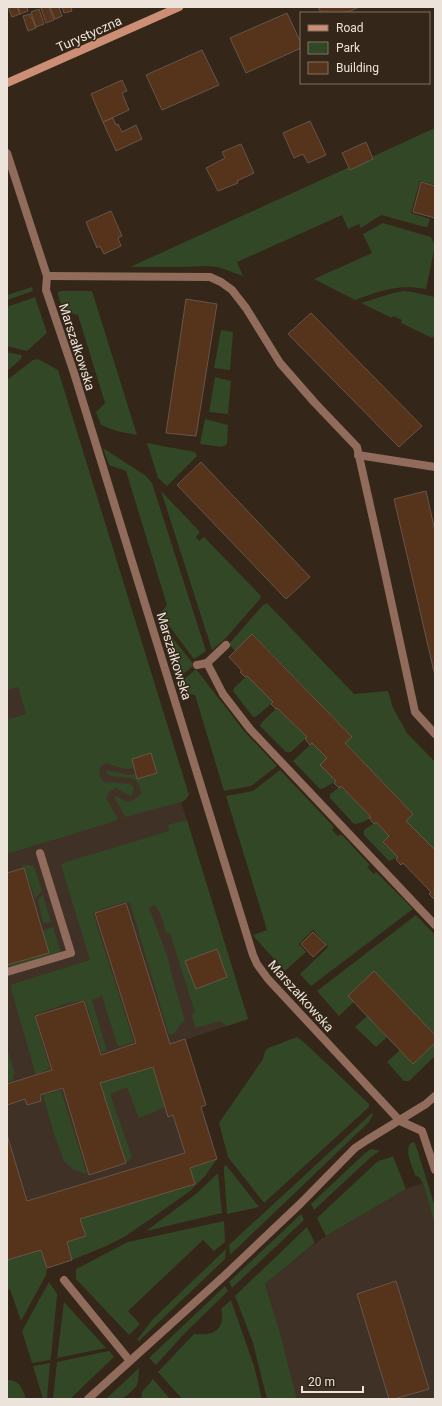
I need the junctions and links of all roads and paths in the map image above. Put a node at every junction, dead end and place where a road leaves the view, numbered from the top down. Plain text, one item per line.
1 (179, 7) edge
2 (7, 83) edge
3 (7, 153) edge
4 (47, 276) junction
5 (358, 455) junction
6 (435, 467) edge
7 (226, 645) dead end
8 (207, 663) junction
9 (197, 665) dead end
10 (435, 734) edge
11 (40, 853) dead end
12 (435, 925) edge
13 (7, 972) edge
14 (435, 1096) edge
15 (400, 1121) junction
16 (435, 1170) edge
17 (64, 1280) dead end
18 (130, 1361) junction
19 (88, 1399) edge

1 - 2 street, Turystyczna
3 - 4 street, Marszałkowska
4 - 5 street
4 - 15 street, Marszałkowska
5 - 6 street
5 - 10 street
7 - 8 street
8 - 9 street
8 - 12 street
11 - 13 street
14 - 15 street
15 - 16 street
15 - 18 street
17 - 18 street
18 - 19 street

